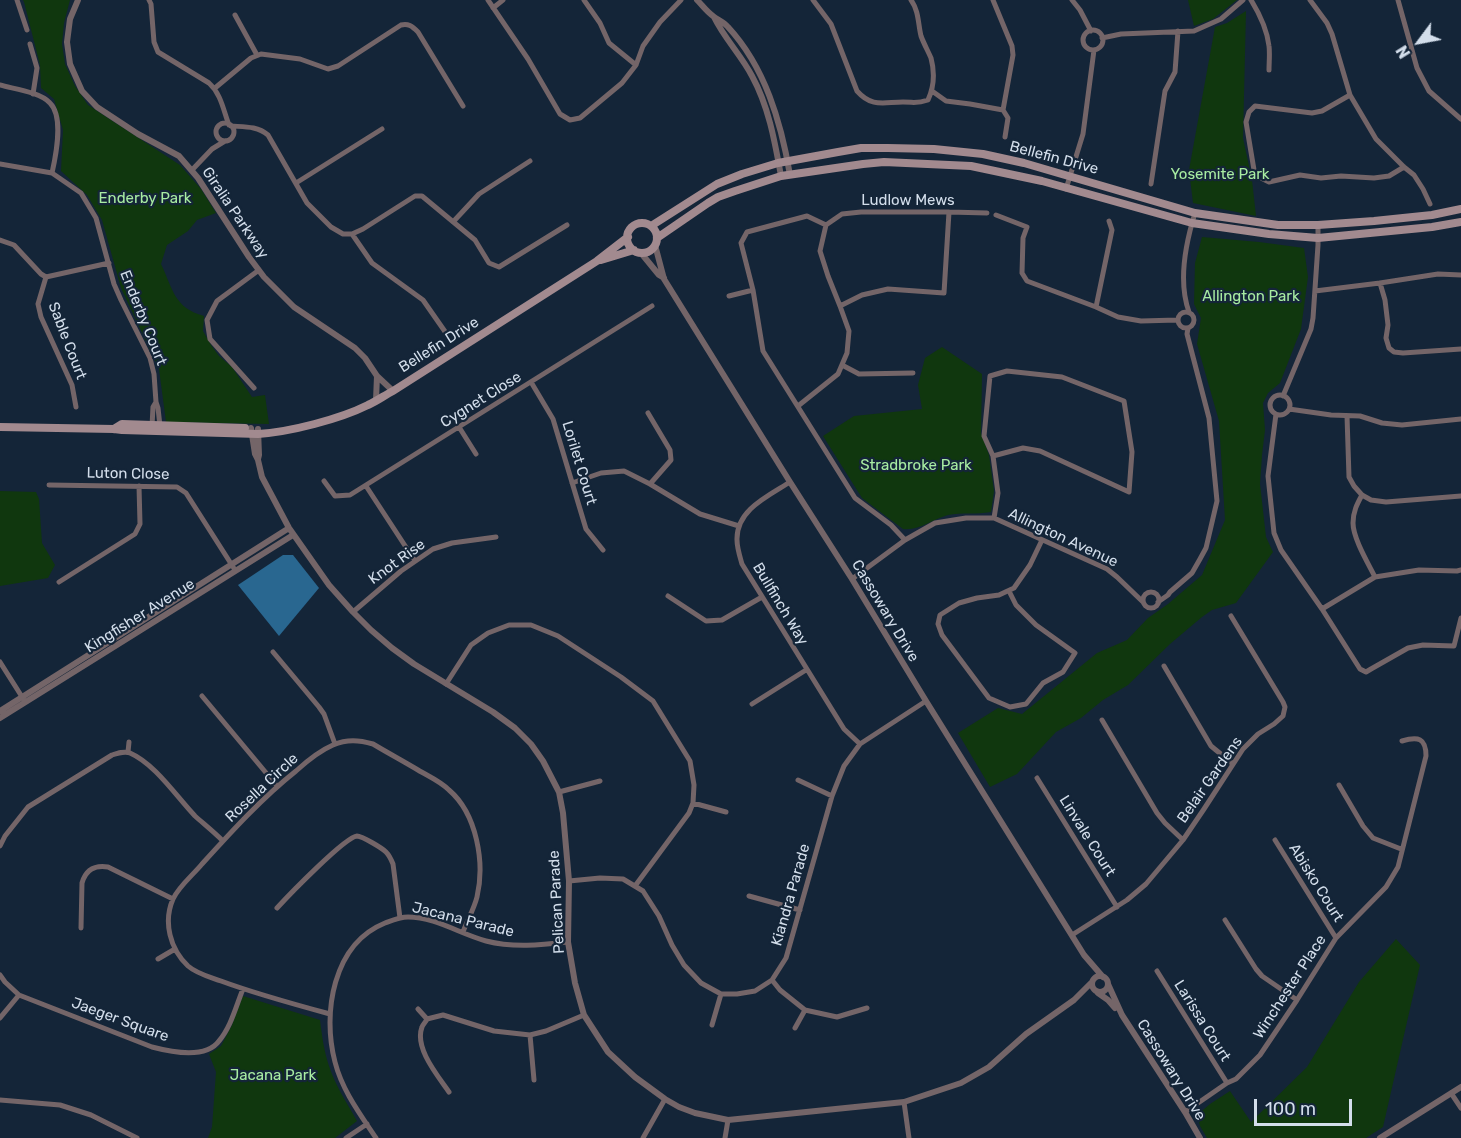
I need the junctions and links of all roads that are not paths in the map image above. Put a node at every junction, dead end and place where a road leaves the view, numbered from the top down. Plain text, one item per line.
1 (17, 0) edge
2 (78, 0) edge
3 (149, 0) edge
4 (488, 0) edge
5 (503, 0) edge
6 (584, 0) edge
7 (681, 0) edge
8 (697, 0) edge
9 (813, 0) edge
10 (911, 0) edge
11 (993, 0) edge
12 (1072, 0) edge
13 (1243, 0) edge
14 (1251, 0) edge
15 (1310, 0) edge
16 (1398, 0) edge
17 (493, 8) junction
18 (236, 15) dead end
19 (714, 16) junction
20 (27, 30) dead end
21 (1091, 30) junction
22 (1179, 31) junction
23 (1102, 38) junction
24 (30, 44) dead end
25 (1094, 50) junction
26 (257, 55) junction
27 (636, 65) junction
28 (1269, 70) dead end
29 (0, 85) edge
30 (215, 88) junction
31 (932, 90) junction
32 (33, 94) junction
33 (1350, 95) junction
34 (463, 106) dead end
35 (1003, 110) junction
36 (224, 111) junction
37 (1461, 119) edge
38 (230, 125) junction
39 (246, 127) junction
40 (218, 128) junction
41 (382, 129) dead end
42 (234, 134) junction
43 (218, 137) junction
44 (1005, 137) dead end
45 (225, 141) junction
46 (212, 149) junction
47 (530, 160) dead end
48 (788, 161) junction
49 (778, 163) junction
50 (0, 164) edge
51 (1404, 167) junction
52 (192, 170) junction
53 (52, 173) junction
54 (790, 175) junction
55 (781, 176) junction
56 (1070, 176) junction
57 (296, 183) junction
58 (1151, 184) dead end
59 (1066, 189) junction
60 (1430, 204) dead end
61 (1461, 209) edge
62 (949, 212) junction
63 (987, 213) dead end
64 (1195, 213) junction
65 (996, 215) dead end
66 (1109, 221) dead end
67 (453, 222) junction
68 (1461, 222) edge
69 (1192, 223) junction
70 (567, 225) dead end
71 (826, 225) junction
72 (1318, 225) junction
73 (651, 226) junction
74 (352, 234) junction
75 (628, 237) junction
76 (1318, 238) junction
77 (0, 240) edge
78 (656, 242) junction
79 (637, 252) junction
80 (597, 261) junction
81 (108, 263) junction
82 (259, 270) junction
83 (1461, 275) edge
84 (46, 277) junction
85 (664, 279) junction
86 (1380, 283) junction
87 (753, 290) junction
88 (1315, 291) junction
89 (729, 296) dead end
90 (652, 306) dead end
91 (840, 306) junction
92 (1096, 307) junction
93 (1189, 312) junction
94 (1178, 320) junction
95 (1188, 328) junction
96 (446, 333) dead end
97 (1461, 349) edge
98 (842, 365) junction
99 (913, 373) dead end
100 (377, 376) junction
101 (531, 382) junction
102 (254, 388) dead end
103 (393, 391) junction
104 (1283, 396) junction
105 (376, 400) junction
106 (798, 406) junction
107 (76, 407) dead end
108 (1289, 409) junction
109 (648, 413) dead end
110 (1276, 414) junction
111 (1347, 416) junction
112 (1461, 419) edge
113 (0, 428) edge
114 (156, 428) junction
115 (459, 428) junction
116 (255, 431) junction
117 (476, 454) dead end
118 (993, 456) junction
119 (324, 481) dead end
120 (790, 482) junction
121 (572, 483) junction
122 (650, 484) junction
123 (49, 485) dead end
124 (139, 486) junction
125 (366, 486) junction
126 (1362, 495) junction
127 (1461, 496) edge
128 (994, 518) junction
129 (739, 526) junction
130 (289, 528) junction
131 (293, 535) junction
132 (496, 537) dead end
133 (905, 540) junction
134 (1042, 540) junction
135 (603, 550) dead end
136 (416, 561) junction
137 (233, 567) junction
138 (1461, 570) edge
139 (1375, 577) junction
140 (852, 579) junction
141 (59, 582) dead end
142 (1132, 590) junction
143 (1009, 591) junction
144 (1170, 592) junction
145 (1156, 594) junction
146 (1145, 595) junction
147 (668, 596) dead end
148 (762, 597) junction
149 (1143, 602) junction
150 (1158, 602) junction
151 (1322, 609) junction
152 (353, 612) junction
153 (1231, 616) dead end
154 (1461, 618) edge
155 (273, 652) dead end
156 (0, 662) edge
157 (1164, 666) dead end
158 (806, 670) junction
159 (446, 684) junction
160 (202, 696) dead end
161 (23, 699) junction
162 (926, 701) junction
163 (752, 704) dead end
164 (0, 711) edge
165 (0, 718) edge
166 (1102, 720) dead end
167 (1402, 741) dead end
168 (129, 742) dead end
169 (335, 744) junction
170 (860, 744) junction
171 (128, 752) junction
172 (1233, 764) junction
173 (1037, 778) dead end
174 (798, 780) dead end
175 (600, 781) dead end
176 (1339, 785) dead end
177 (277, 786) junction
178 (559, 792) junction
179 (832, 796) junction
180 (693, 803) junction
181 (726, 812) dead end
182 (1183, 840) junction
183 (1275, 840) dead end
184 (223, 841) junction
185 (0, 846) edge
186 (1401, 849) junction
187 (569, 881) junction
188 (635, 886) junction
189 (749, 896) dead end
190 (173, 899) junction
191 (1117, 907) junction
192 (277, 908) dead end
193 (800, 910) junction
194 (400, 918) junction
195 (1225, 920) dead end
196 (81, 928) dead end
197 (463, 932) junction
198 (1072, 935) junction
199 (1336, 939) junction
200 (568, 942) junction
201 (175, 949) junction
202 (1084, 956) junction
203 (158, 959) dead end
204 (1157, 971) dead end
205 (0, 975) edge
206 (1103, 976) junction
207 (772, 980) junction
208 (1092, 981) junction
209 (1108, 984) junction
210 (243, 989) junction
211 (1096, 992) junction
212 (722, 994) junction
213 (19, 995) junction
214 (1074, 1000) junction
215 (1297, 1000) junction
216 (867, 1008) dead end
217 (418, 1009) dead end
218 (805, 1010) junction
219 (330, 1014) junction
220 (584, 1015) junction
221 (1122, 1015) junction
222 (0, 1018) edge
223 (427, 1019) junction
224 (712, 1025) dead end
225 (795, 1028) dead end
226 (530, 1035) junction
227 (534, 1080) dead end
228 (1227, 1083) junction
229 (1461, 1087) edge
230 (449, 1092) dead end
231 (1451, 1093) junction
232 (0, 1100) edge
233 (665, 1100) junction
234 (904, 1102) junction
235 (1461, 1108) edge
236 (1185, 1112) junction
237 (728, 1120) junction
238 (367, 1124) junction
239 (137, 1138) edge
240 (346, 1138) edge
241 (376, 1138) edge
242 (643, 1138) edge
243 (725, 1138) edge
244 (909, 1138) edge
245 (1200, 1138) edge
246 (1380, 1138) edge

1 - 20 street
2 - 52 street, Giralia Parkway
3 - 30 street
4 - 17 street
5 - 17 street
6 - 27 street
7 - 27 street
8 - 19 street
9 - 31 street
10 - 31 street
11 - 35 street
12 - 21 street
13 - 22 street
14 - 28 street
15 - 33 street
16 - 37 street
17 - 27 street
18 - 26 street
19 - 48 street
19 - 49 street
21 - 23 street
21 - 25 street
22 - 23 street
22 - 58 street
23 - 25 street
24 - 32 street
25 - 56 street
26 - 30 street
26 - 34 street
29 - 32 street
30 - 36 street
31 - 35 street
32 - 53 street
33 - 51 street
33 - 51 street
35 - 44 street
36 - 38 street
36 - 40 street
38 - 39 street
38 - 40 street
38 - 42 street
39 - 42 street
39 - 57 street
40 - 43 street
41 - 57 street
42 - 45 street
43 - 45 street
43 - 46 street
45 - 46 street
46 - 52 street
47 - 67 street
48 - 49 main road, Bellefin Drive
48 - 54 street
48 - 56 main road, Bellefin Drive
49 - 55 street
49 - 73 main road, Bellefin Drive
50 - 53 street, Enderby Court
51 - 60 street
52 - 82 street, Giralia Parkway
53 - 81 street, Enderby Court
54 - 55 main road, Bellefin Drive
54 - 59 main road, Bellefin Drive
55 - 78 main road, Bellefin Drive
56 - 59 street
56 - 64 main road, Bellefin Drive
57 - 74 street
59 - 69 main road, Bellefin Drive
61 - 72 main road, Bellefin Drive
62 - 63 street, Ludlow Mews
62 - 71 street, Ludlow Mews
62 - 91 street
64 - 69 street
64 - 72 main road, Bellefin Drive
65 - 92 street
66 - 92 street
67 - 70 street
67 - 74 street
68 - 76 main road, Bellefin Drive
69 - 76 main road, Bellefin Drive
69 - 93 street
71 - 87 street
71 - 91 street
72 - 76 street
73 - 75 main road
73 - 78 main road
74 - 96 street
75 - 79 main road
75 - 80 main road, Bellefin Drive
76 - 88 street
77 - 84 street
78 - 79 main road
78 - 85 street, Cassowary Drive
79 - 80 main road, Bellefin Drive
79 - 85 street, Cassowary Drive
80 - 103 main road, Bellefin Drive
81 - 84 street
81 - 114 street, Enderby Court
82 - 100 street, Giralia Parkway
82 - 102 street
83 - 86 street
84 - 107 street, Sable Court
85 - 120 street, Cassowary Drive
86 - 88 street
86 - 97 street
87 - 89 street
87 - 106 street
88 - 104 street
90 - 101 street, Cygnet Close
91 - 98 street
92 - 94 street
93 - 94 street
93 - 95 street
94 - 95 street
95 - 144 street
98 - 99 street
98 - 106 street
100 - 103 street, Giralia Parkway
100 - 105 street
101 - 115 street, Cygnet Close
101 - 121 street, Lorilet Court
103 - 105 main road, Bellefin Drive
104 - 108 street
104 - 110 street
105 - 116 main road, Bellefin Drive
106 - 133 street
108 - 110 street
108 - 111 street
109 - 122 street
110 - 151 street
111 - 112 street
111 - 126 street
113 - 114 main road, Bellefin Drive
114 - 116 main road, Bellefin Drive
115 - 117 street
115 - 125 street, Cygnet Close
116 - 130 street, Pelican Parade
118 - 118 street
118 - 128 street
119 - 125 street, Cygnet Close
120 - 129 street
120 - 140 street, Cassowary Drive
121 - 122 street
121 - 135 street, Lorilet Court
122 - 129 street
123 - 124 street, Luton Close
124 - 137 street, Luton Close
124 - 141 street
125 - 136 street
126 - 127 street
126 - 139 street
128 - 133 street, Allington Avenue
128 - 134 street, Allington Avenue
129 - 148 street, Bullfinch Way
130 - 131 street, Pelican Parade
130 - 137 street, Kingfisher Avenue
131 - 137 street, Kingfisher Avenue
131 - 152 street, Pelican Parade
132 - 136 street, Knot Rise
133 - 140 street, Allington Avenue
134 - 142 street, Allington Avenue
134 - 143 street
136 - 152 street, Knot Rise
137 - 161 street, Kingfisher Avenue
138 - 139 street
139 - 151 street
140 - 162 street, Cassowary Drive
142 - 146 street, Allington Avenue
142 - 149 street, Allington Avenue
143 - 143 street
144 - 145 street
144 - 150 street
145 - 146 street
145 - 150 street
146 - 149 street
147 - 148 street
148 - 158 street, Bullfinch Way
149 - 150 street
151 - 154 street
152 - 159 street, Pelican Parade
153 - 172 street, Belair Gardens
155 - 169 street
156 - 161 street
157 - 172 street
158 - 163 street
158 - 170 street, Bullfinch Way
159 - 178 street, Pelican Parade
159 - 180 street
160 - 177 street
161 - 164 street, Kingfisher Avenue
161 - 165 street, Kingfisher Avenue
162 - 170 street, Kiandra Parade
162 - 198 street, Cassowary Drive
166 - 182 street
167 - 186 street, Winchester Place
168 - 171 street
169 - 177 street, Rosella Circle
169 - 197 street, Rosella Circle
170 - 179 street, Kiandra Parade
171 - 184 street
171 - 185 street
172 - 182 street, Belair Gardens
173 - 191 street, Linvale Court
174 - 179 street
175 - 178 street
176 - 186 street
177 - 184 street, Rosella Circle
178 - 187 street, Pelican Parade
179 - 193 street, Kiandra Parade
180 - 181 street
180 - 188 street
182 - 191 street, Belair Gardens
183 - 199 street, Abisko Court
184 - 190 street, Rosella Circle
186 - 199 street, Winchester Place
187 - 188 street
187 - 200 street, Pelican Parade
188 - 212 street
189 - 193 street
190 - 196 street
190 - 201 street, Rosella Circle
191 - 198 street, Belair Gardens
192 - 194 street
193 - 207 street, Kiandra Parade
194 - 197 street, Jacana Parade
194 - 219 street, Jacana Parade
195 - 215 street
197 - 200 street, Jacana Parade
198 - 202 street, Cassowary Drive
199 - 215 street, Winchester Place
200 - 220 street, Pelican Parade
201 - 203 street
201 - 210 street
202 - 206 street, Cassowary Drive
202 - 208 street, Cassowary Drive
204 - 228 street, Larissa Court
205 - 213 street, Jaeger Square
206 - 208 street
206 - 209 street
207 - 212 street
207 - 218 street
208 - 211 street
208 - 214 street, Pelican Parade
209 - 211 street
209 - 221 street, Cassowary Drive
210 - 213 street, Jaeger Square
210 - 219 street
211 - 214 street, Pelican Parade
211 - 221 street, Cassowary Drive
212 - 224 street
213 - 222 street
214 - 234 street, Pelican Parade
215 - 228 street, Winchester Place
216 - 218 street
217 - 223 street
218 - 225 street
219 - 238 street, Jacana Parade
220 - 226 street
220 - 233 street, Pelican Parade
221 - 236 street, Cassowary Drive
223 - 226 street
223 - 230 street
226 - 227 street
228 - 236 street, Winchester Place
229 - 231 street
231 - 235 street
231 - 246 street
232 - 239 street
233 - 237 street, Pelican Parade
233 - 242 street
234 - 237 street, Pelican Parade
234 - 244 street
236 - 245 street, Cassowary Drive
237 - 243 street
238 - 240 street
238 - 241 street, Jacana Parade

